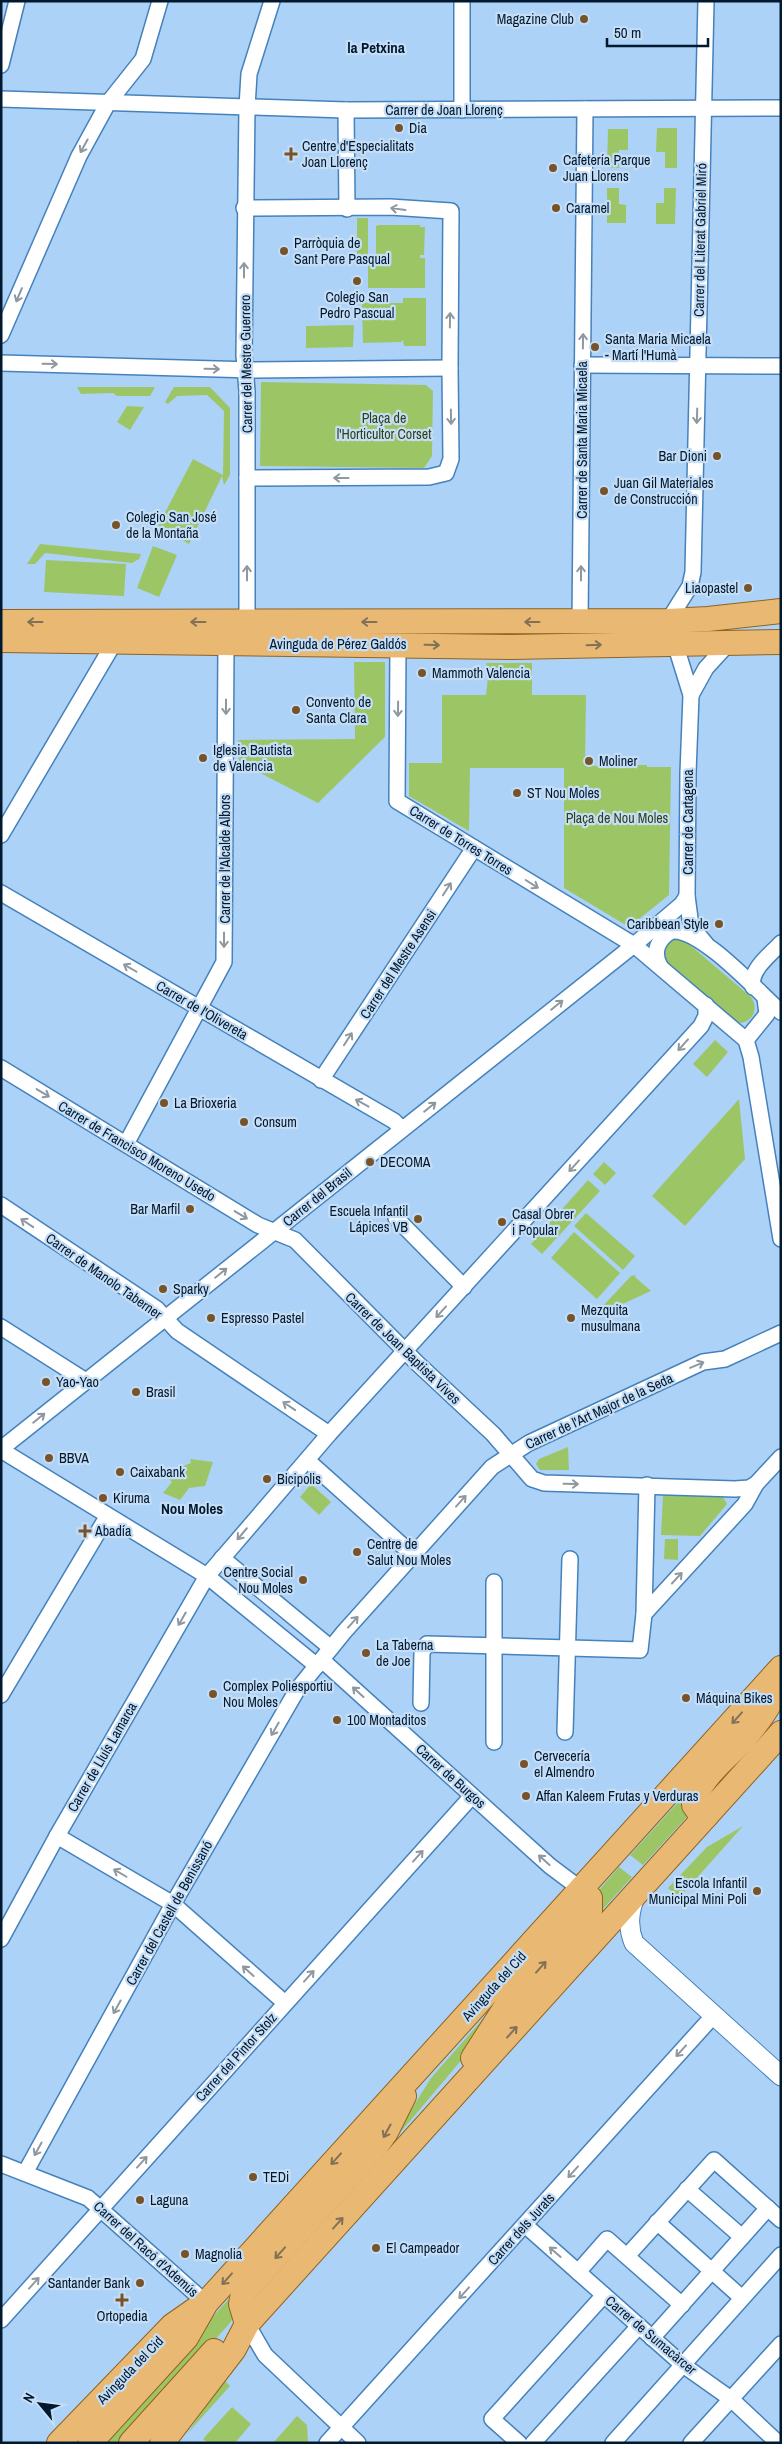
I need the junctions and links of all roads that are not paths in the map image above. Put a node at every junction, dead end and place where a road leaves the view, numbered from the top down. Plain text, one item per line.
1 (17, 1) edge
2 (160, 1) edge
3 (272, 1) edge
4 (462, 1) edge
5 (706, 1) edge
6 (1, 65) edge
7 (1, 99) edge
8 (108, 103) junction
9 (247, 107) junction
10 (781, 108) edge
11 (586, 109) junction
12 (702, 109) junction
13 (346, 110) junction
14 (462, 110) junction
15 (244, 208) junction
16 (347, 209) junction
17 (1, 335) edge
18 (1, 363) edge
19 (582, 365) junction
20 (781, 366) edge
21 (698, 367) junction
22 (450, 368) junction
23 (244, 370) junction
24 (247, 478) junction
25 (781, 611) edge
26 (708, 619) junction
27 (668, 621) junction
28 (1, 622) edge
29 (247, 622) junction
30 (580, 622) junction
31 (781, 625) edge
32 (1, 640) edge
33 (114, 643) junction
34 (774, 643) edge
35 (226, 644) junction
36 (398, 644) junction
37 (674, 644) junction
38 (728, 644) junction
39 (691, 695) junction
40 (1, 835) edge
41 (474, 848) junction
42 (1, 893) edge
43 (687, 896) junction
44 (781, 943) edge
45 (634, 944) junction
46 (706, 944) junction
47 (660, 966) junction
48 (753, 987) junction
49 (765, 998) junction
50 (706, 1005) junction
51 (199, 1008) junction
52 (781, 1012) edge
53 (746, 1040) junction
54 (1, 1068) edge
55 (321, 1080) junction
56 (402, 1129) junction
57 (126, 1144) junction
58 (768, 1167) junction
59 (781, 1179) edge
60 (1, 1205) edge
61 (396, 1218) dead end
62 (274, 1231) junction
63 (781, 1239) edge
64 (464, 1287) junction
65 (165, 1318) junction
66 (1, 1327) edge
67 (781, 1333) edge
68 (405, 1352) junction
69 (86, 1381) junction
70 (329, 1434) junction
71 (1, 1449) edge
72 (511, 1454) junction
73 (781, 1457) edge
74 (307, 1460) junction
75 (756, 1484) junction
76 (647, 1485) junction
77 (108, 1517) junction
78 (413, 1555) junction
79 (222, 1558) junction
80 (570, 1559) dead end
81 (207, 1576) junction
82 (494, 1582) dead end
83 (644, 1614) junction
84 (494, 1645) junction
85 (568, 1647) junction
86 (323, 1658) junction
87 (781, 1668) edge
88 (781, 1680) edge
89 (1, 1695) edge
90 (421, 1703) dead end
91 (565, 1732) dead end
92 (781, 1733) edge
93 (494, 1742) dead end
94 (472, 1796) junction
95 (706, 1816) junction
96 (57, 1836) junction
97 (582, 1890) junction
98 (636, 1893) junction
99 (173, 1904) junction
100 (1, 1939) edge
101 (285, 2003) junction
102 (714, 2015) junction
103 (416, 2071) junction
104 (781, 2076) edge
105 (443, 2107) junction
106 (1, 2164) edge
107 (25, 2173) junction
108 (687, 2189) junction
109 (101, 2208) junction
110 (768, 2208) junction
111 (781, 2220) edge
112 (657, 2222) junction
113 (525, 2225) junction
114 (742, 2237) junction
115 (781, 2255) edge
116 (627, 2256) junction
117 (712, 2271) junction
118 (578, 2272) junction
119 (604, 2295) junction
120 (742, 2298) junction
121 (206, 2303) junction
122 (682, 2305) junction
123 (1, 2320) edge
124 (247, 2324) junction
125 (639, 2326) junction
126 (652, 2338) junction
127 (781, 2344) edge
128 (683, 2364) junction
129 (731, 2399) junction
130 (342, 2427) junction
131 (59, 2443) edge
132 (90, 2443) edge
133 (131, 2443) edge
134 (162, 2443) edge
135 (328, 2443) edge
136 (342, 2443) edge
137 (358, 2443) edge
138 (518, 2443) edge
139 (533, 2443) edge
140 (613, 2443) edge
141 (691, 2443) edge
142 (778, 2443) edge

1 - 6 street
2 - 8 street
3 - 9 street, Carrer del Mestre Guerrero
4 - 14 street
5 - 12 street, Carrer del Literat Gabriel Miró
7 - 8 street, Carrer de Joan Llorenç
8 - 9 street, Carrer de Joan Llorenç
8 -> 17 street
9 - 13 street, Carrer de Joan Llorenç
9 - 15 street, Carrer del Mestre Guerrero
10 - 12 street, Carrer de Joan Llorenç
11 - 12 street, Carrer de Joan Llorenç
11 - 14 street, Carrer de Joan Llorenç
19 -> 11 street, Carrer de Santa Maria Micaela
12 - 21 street, Carrer del Literat Gabriel Miró
13 - 14 street, Carrer de Joan Llorenç
13 - 16 street
15 - 16 street
23 -> 15 street, Carrer del Mestre Guerrero
22 -> 16 street
18 -> 23 street
19 - 21 street
30 -> 19 street, Carrer de Santa Maria Micaela
20 - 21 street
21 -> 27 street, Carrer del Literat Gabriel Miró
22 - 23 street
22 -> 24 street
23 - 24 street, Carrer del Mestre Guerrero
29 -> 24 street, Carrer del Mestre Guerrero
25 - 26 main road, Avinguda de Pérez Galdós
26 - 27 main road, Avinguda de Pérez Galdós
26 - 31 main road, Avinguda de Pérez Galdós
27 - 30 main road, Avinguda de Pérez Galdós
27 - 37 street
29 -> 28 main road, Avinguda de Pérez Galdós
30 -> 29 main road, Avinguda de Pérez Galdós
32 - 33 main road, Avinguda de Pérez Galdós
33 - 35 main road, Avinguda de Pérez Galdós
33 - 40 street
34 - 38 main road, Avinguda de Pérez Galdós
35 - 36 main road, Avinguda de Pérez Galdós
35 -> 51 street, Carrer de l'Alcalde Albors
36 -> 37 main road, Avinguda de Pérez Galdós
36 -> 41 street, Carrer de Torres Torres
37 - 38 main road, Avinguda de Pérez Galdós
37 - 39 street
38 - 39 street
39 - 43 street, Carrer de Cartagena
41 -> 45 street, Carrer de Torres Torres
55 -> 41 street, Carrer del Mestre Asensi
51 -> 42 street, Carrer de l'Olivereta
43 - 45 street, Carrer del Brasil
43 - 46 street, Carrer de Cartagena
44 - 48 street
45 - 47 street, Carrer de Torres Torres
56 -> 45 street, Carrer del Brasil
46 - 47 street
46 - 48 street
47 - 50 street, Carrer de Torres Torres
48 - 49 street
49 - 52 street
49 - 53 street
50 - 53 street, Carrer de Torres Torres
50 -> 64 street, Carrer de Lluís Lamarca
51 - 55 street, Carrer de l'Olivereta
51 - 57 street, Carrer de l'Alcalde Albors
53 - 58 street
54 -> 57 street, Carrer de Francisco Moreno Usedo
56 -> 55 street, Carrer de l'Olivereta
56 - 62 street, Carrer del Brasil
57 -> 62 street, Carrer de Francisco Moreno Usedo
58 - 59 street
58 - 63 street
65 -> 60 street, Carrer de Manolo Taberner
61 - 64 street
65 -> 62 street, Carrer del Brasil
62 - 68 street, Carrer de Joan Baptista Vives
64 -> 68 street, Carrer de Lluís Lamarca
65 - 69 street, Carrer del Brasil
70 -> 65 street, Carrer de Manolo Taberner
66 - 69 street
72 -> 67 street, Carrer de l'Art Major de la Seda
68 - 70 street, Carrer de Lluís Lamarca
68 - 72 street, Carrer de Joan Baptista Vives
71 -> 69 street, Carrer del Brasil
70 - 74 street, Carrer de Lluís Lamarca
71 - 77 street, Carrer de Burgos
72 -> 76 street, Carrer de Joan Baptista Vives
78 -> 72 street, Carrer de l'Art Major de la Seda
73 - 75 street
74 - 78 street
74 -> 79 street, Carrer de Lluís Lamarca
75 - 76 street
83 -> 75 street
76 - 83 street
77 - 81 street, Carrer de Burgos
77 - 89 street
86 -> 78 street, Carrer de l'Art Major de la Seda
79 - 81 street, Carrer de Lluís Lamarca
79 - 86 street, Carrer de Burgos
80 - 85 street
81 - 86 street, Carrer de Burgos
81 -> 96 street, Carrer de Lluís Lamarca
82 - 84 street
83 - 85 street
84 - 85 street
84 - 90 street
84 - 93 street
85 - 91 street
94 -> 86 street, Carrer de Burgos
86 -> 99 street, Carrer del Castell de Benissanó
87 -> 97 main road, Avinguda del Cid
88 - 95 main road
92 - 95 main road
97 -> 94 street, Carrer de Burgos
101 -> 94 street, Carrer del Pintor Stolz
95 - 98 main road
99 -> 96 street
96 - 100 street, Carrer de Lluís Lamarca
97 - 103 main road, Avinguda del Cid
105 -> 97 main road
98 - 102 street
105 -> 98 main road
101 -> 99 street
99 -> 107 street, Carrer del Castell de Benissanó
109 -> 101 street, Carrer del Pintor Stolz
102 - 104 street
102 -> 113 street, Carrer dels Jurats
103 -> 121 main road, Avinguda del Cid
103 -> 124 main road
124 -> 105 main road
106 - 107 street, Carrer del Racó d'Ademús
107 - 109 street, Carrer del Racó d'Ademús
108 - 110 street
108 - 112 street
108 - 114 street
109 - 121 street, Carrer del Racó d'Ademús
123 -> 109 street, Carrer del Pintor Stolz
110 - 111 street
110 - 114 street
112 - 116 street
112 - 117 street
118 -> 113 street, Carrer de Sumacàrcer
113 -> 130 street, Carrer dels Jurats
114 - 117 street
115 - 120 street
116 - 118 street
116 - 122 street
117 - 120 street
117 - 122 street
118 - 119 street, Carrer de Sumacàrcer
119 - 125 street, Carrer de Sumacàrcer
119 - 138 street
120 - 128 street
121 - 131 main road, Avinguda del Cid
121 - 132 main road, Avinguda del Cid
122 - 126 street
124 - 130 street
124 - 133 main road
124 - 134 main road
125 - 126 street, Carrer de Sumacàrcer
125 - 139 street
126 - 128 street, Carrer de Sumacàrcer
127 - 129 street
128 - 129 street, Carrer de Sumacàrcer
128 - 140 street
129 - 141 street
129 - 142 street, Carrer de Sumacàrcer
130 - 135 street, Carrer dels Jurats
130 - 136 street
130 - 137 street

